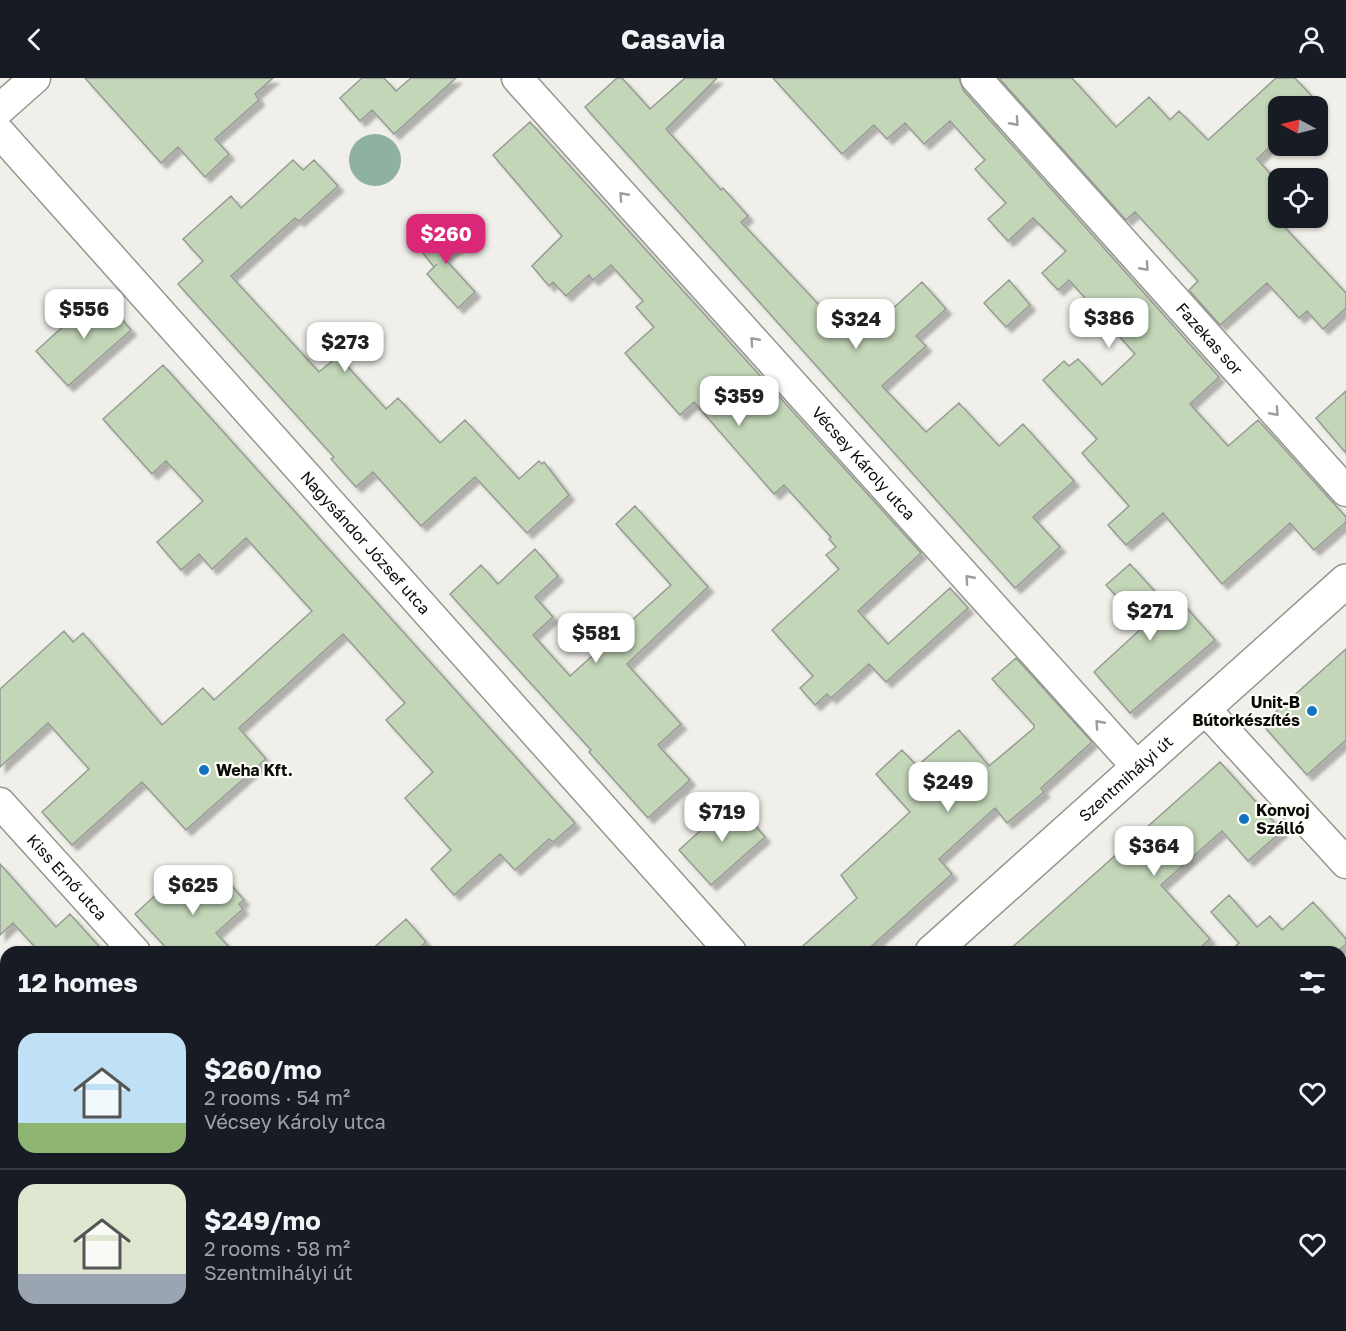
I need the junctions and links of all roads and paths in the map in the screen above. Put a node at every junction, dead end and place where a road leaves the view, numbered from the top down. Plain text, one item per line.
1 (35, 78) edge
2 (517, 78) edge
3 (976, 78) edge
4 (0, 109) edge
5 (0, 134) edge
6 (1346, 491) edge
7 (1346, 581) edge
8 (1204, 708) junction
9 (1138, 768) junction
10 (0, 803) edge
11 (1346, 863) edge
12 (130, 946) edge
13 (726, 946) edge
14 (939, 946) edge

1 - 4 street
9 -> 2 street, Vécsey Károly utca
3 -> 6 street, Fazekas sor
5 - 13 street, Nagysándor József utca
7 - 8 main road, Szentmihályi út
8 - 9 main road, Szentmihályi út
8 - 11 street
9 - 14 main road, Szentmihályi út
10 - 12 street, Kiss Ernő utca

